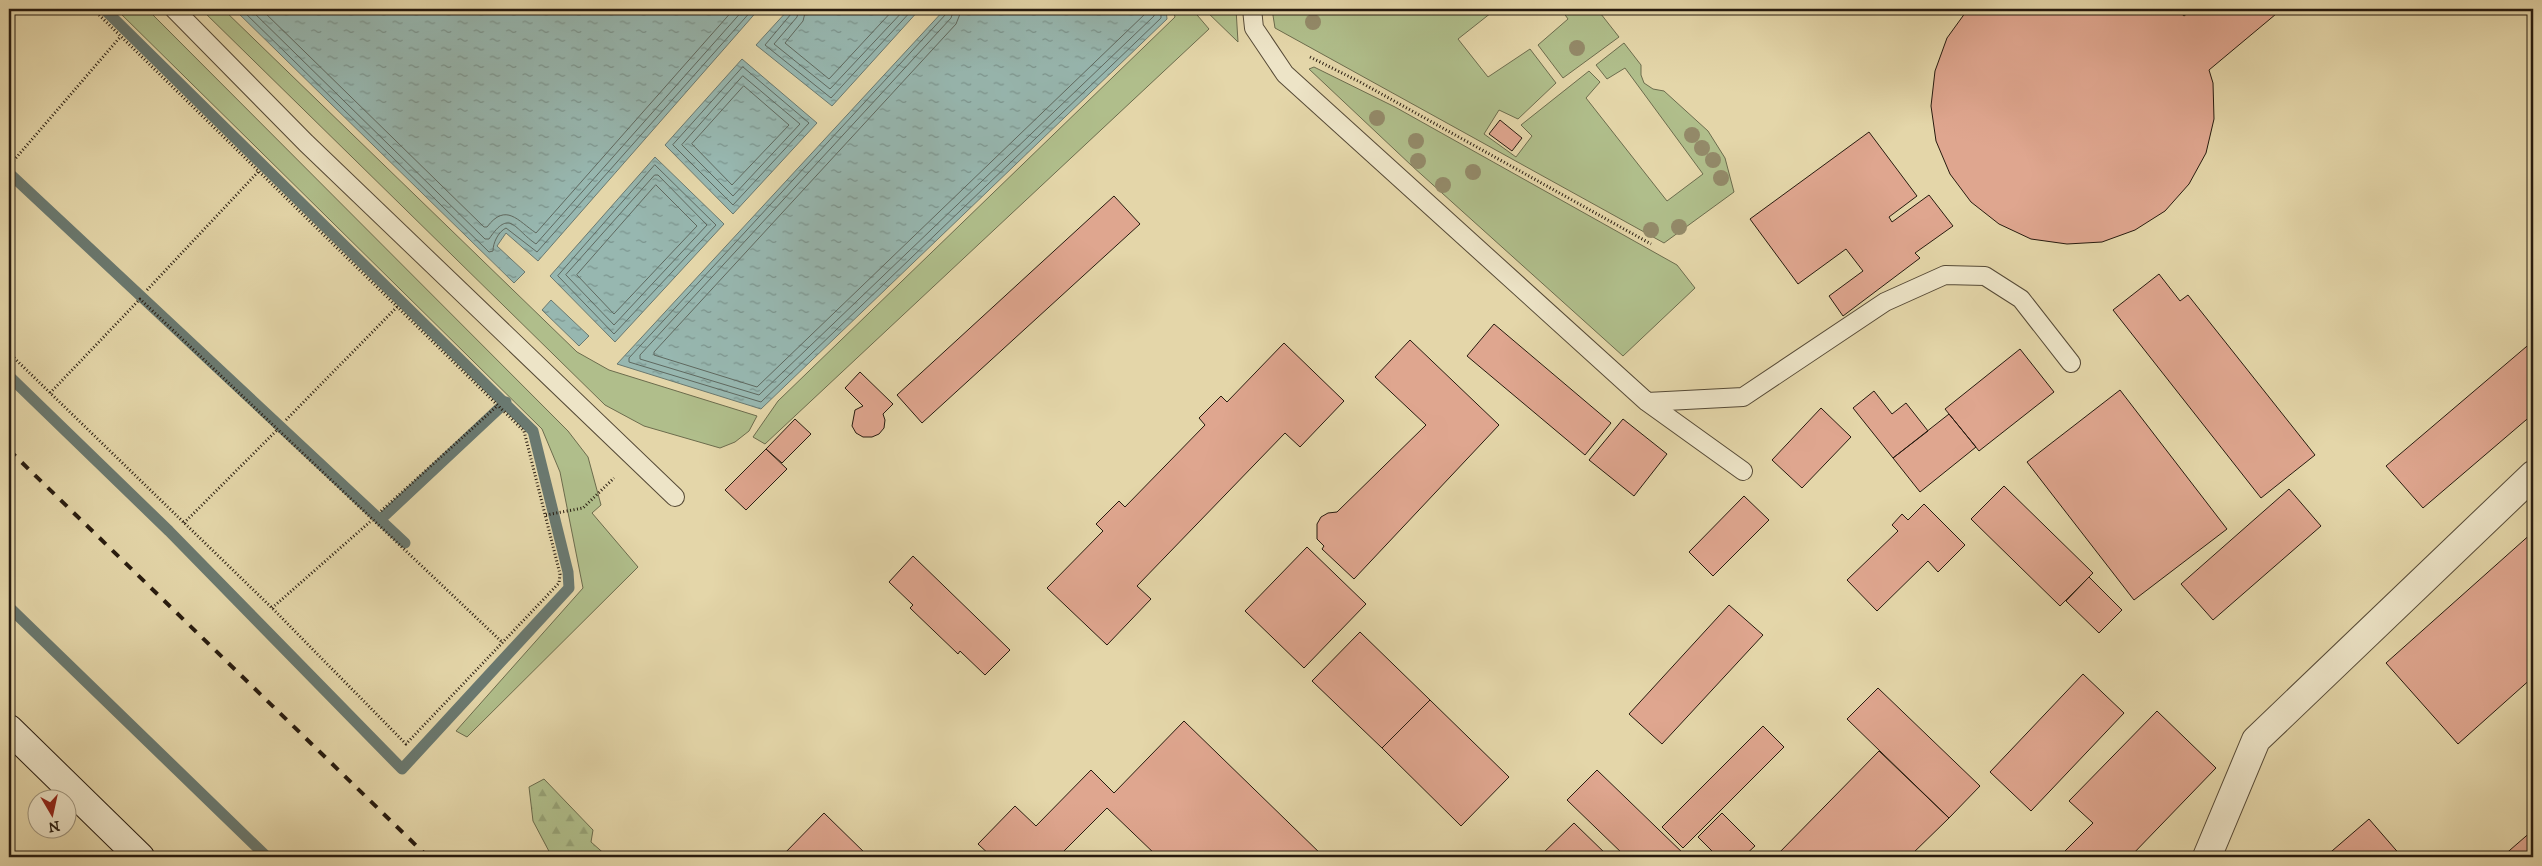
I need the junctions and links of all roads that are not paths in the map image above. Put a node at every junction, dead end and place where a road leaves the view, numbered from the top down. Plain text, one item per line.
1 (174, 9) edge
2 (1252, 9) edge
3 (2071, 363) dead end
4 (1647, 402) junction
5 (1742, 471) dead end
6 (2533, 475) edge
7 (675, 497) dead end
8 (9, 730) edge
9 (140, 857) edge
10 (2207, 857) edge

1 - 7 lane
2 - 4 lane
3 - 4 lane
4 - 5 lane
6 - 10 street
8 - 9 street

